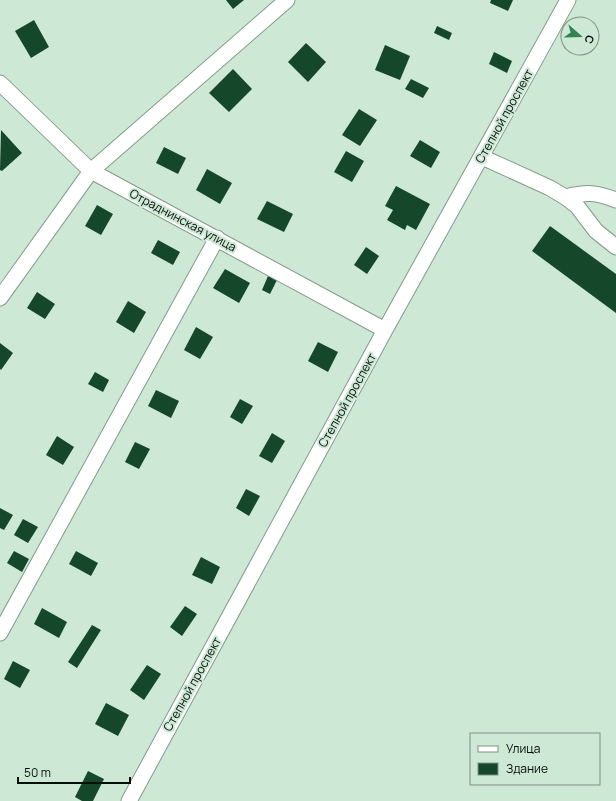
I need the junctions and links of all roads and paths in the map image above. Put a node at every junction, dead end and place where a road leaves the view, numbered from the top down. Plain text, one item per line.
1 (287, 0) edge
2 (568, 0) edge
3 (0, 83) edge
4 (482, 157) junction
5 (91, 170) junction
6 (565, 197) junction
7 (616, 200) edge
8 (217, 238) junction
9 (616, 247) edge
10 (0, 298) edge
11 (385, 330) junction
12 (0, 633) edge
13 (129, 801) edge

1 - 5 street
2 - 4 street, Степной проспект
3 - 5 street, Отраднинская улица
4 - 6 street
4 - 11 street, Степной проспект
5 - 8 street, Отраднинская улица
5 - 10 street
6 - 7 street
6 - 9 street
8 - 11 street, Отраднинская улица
8 - 12 street
11 - 13 street, Степной проспект

